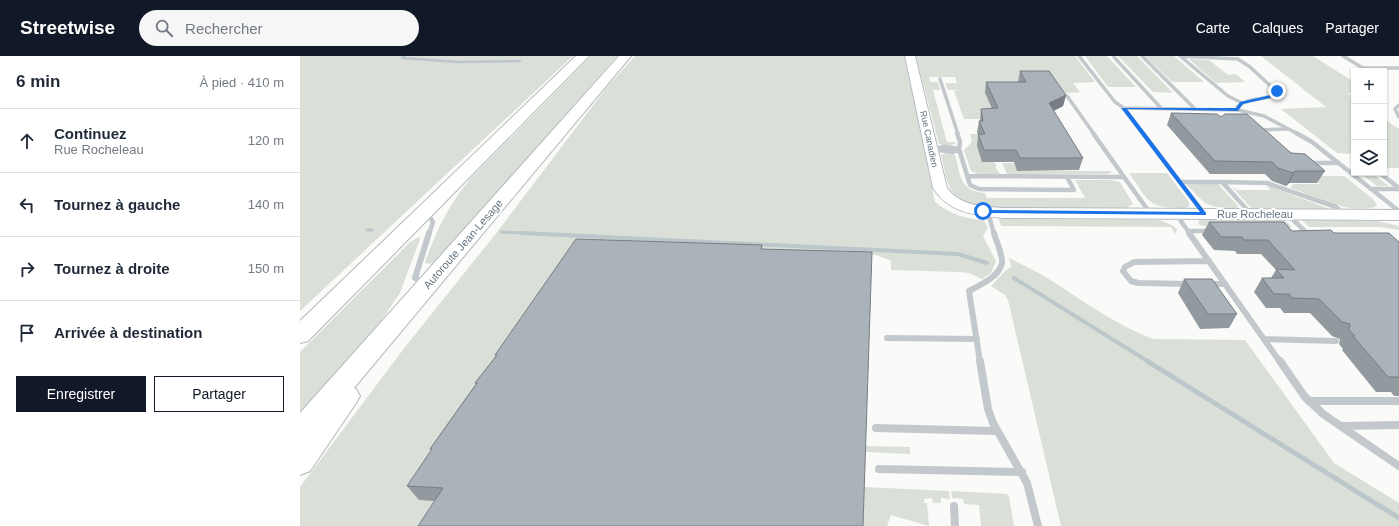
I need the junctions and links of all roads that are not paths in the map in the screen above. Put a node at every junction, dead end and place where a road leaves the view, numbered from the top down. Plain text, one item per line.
1 (583, 56) edge
2 (625, 56) edge
3 (910, 56) edge
4 (1079, 56) edge
5 (1142, 56) edge
6 (1180, 56) edge
7 (1343, 56) edge
8 (1114, 57) edge
9 (1399, 68) edge
10 (940, 79) dead end
11 (1067, 96) edge
12 (1242, 103) junction
13 (1399, 105) edge
14 (1124, 108) junction
15 (1162, 108) junction
16 (1195, 109) junction
17 (1201, 109) junction
18 (1238, 110) junction
19 (1208, 116) edge
20 (1399, 117) edge
21 (1288, 129) junction
22 (1264, 134) edge
23 (933, 149) junction
24 (959, 149) junction
25 (1304, 162) edge
26 (1338, 163) junction
27 (1348, 170) joint
28 (967, 176) junction
29 (1384, 176) edge
30 (1067, 177) junction
31 (1124, 177) junction
32 (1180, 182) junction
33 (1222, 182) junction
34 (1399, 188) edge
35 (1371, 189) junction
36 (968, 208) joint
37 (1399, 211) edge
38 (988, 212) junction
39 (1150, 213) junction
40 (1176, 214) junction
41 (1204, 214) junction
42 (1251, 214) junction
43 (1287, 214) junction
44 (1346, 214) junction
45 (1399, 215) edge
46 (421, 216) junction
47 (1188, 231) junction
48 (1215, 232) edge
49 (1297, 232) edge
50 (1304, 232) junction
51 (1317, 235) edge
52 (1209, 261) junction
53 (429, 284) junction
54 (1195, 284) edge
55 (1203, 284) edge
56 (1226, 284) junction
57 (300, 335) edge
58 (887, 338) dead end
59 (977, 339) junction
60 (1264, 339) junction
61 (1336, 340) dead end
62 (1309, 400) junction
63 (1399, 402) edge
64 (1399, 425) edge
65 (1342, 426) junction
66 (876, 428) dead end
67 (997, 431) junction
68 (300, 432) edge
69 (300, 462) edge
70 (1399, 466) edge
71 (879, 470) dead end
72 (1022, 472) junction
73 (954, 506) dead end
74 (955, 526) edge
75 (1038, 526) edge

1 - 46 highway
2 - 53 highway, Autoroute Jean-Lesage
3 - 23 street, Rue Canadien
4 - 14 lane
5 - 16 lane
6 - 12 lane
6 - 12 lane
7 - 9 lane
8 - 15 lane
10 - 24 lane
11 - 31 lane
12 - 18 lane
13 - 20 lane
14 - 15 lane
14 - 32 lane
15 - 16 lane
16 - 17 lane
17 - 18 lane
17 - 19 lane
18 - 21 lane
21 - 22 lane
21 - 26 lane
23 - 24 lane
23 - 36 street, Rue Canadien
24 - 28 lane
25 - 26 lane
26 - 27 lane
27 - 35 lane
28 - 30 lane
28 - 30 lane
29 - 34 lane
30 - 31 lane
31 - 39 lane
32 - 33 lane
32 - 41 lane
33 - 42 lane
33 - 44 lane
34 - 35 lane
35 - 37 lane
36 - 38 street, Rue Rocheleau
38 - 39 street, Rue Rocheleau
38 - 59 lane
39 - 40 street, Rue Rocheleau
40 - 41 street, Rue Rocheleau
40 - 47 lane
41 - 42 street, Rue Rocheleau
42 - 43 street, Rue Rocheleau
43 - 44 street, Rue Rocheleau
43 - 50 lane
44 - 45 street, Rue Rocheleau
46 - 53 lane
46 - 57 highway
47 - 48 lane
47 - 52 lane
49 - 50 lane
50 - 51 lane
52 - 54 lane
52 - 56 lane
53 - 68 highway, Autoroute Jean-Lesage
53 - 69 highway
55 - 56 lane
56 - 60 lane
58 - 59 lane
59 - 67 lane
60 - 61 lane
60 - 62 lane
62 - 63 lane
62 - 65 lane
64 - 65 lane
65 - 70 lane
66 - 67 lane
67 - 72 lane
71 - 72 lane
72 - 75 lane
73 - 74 lane

